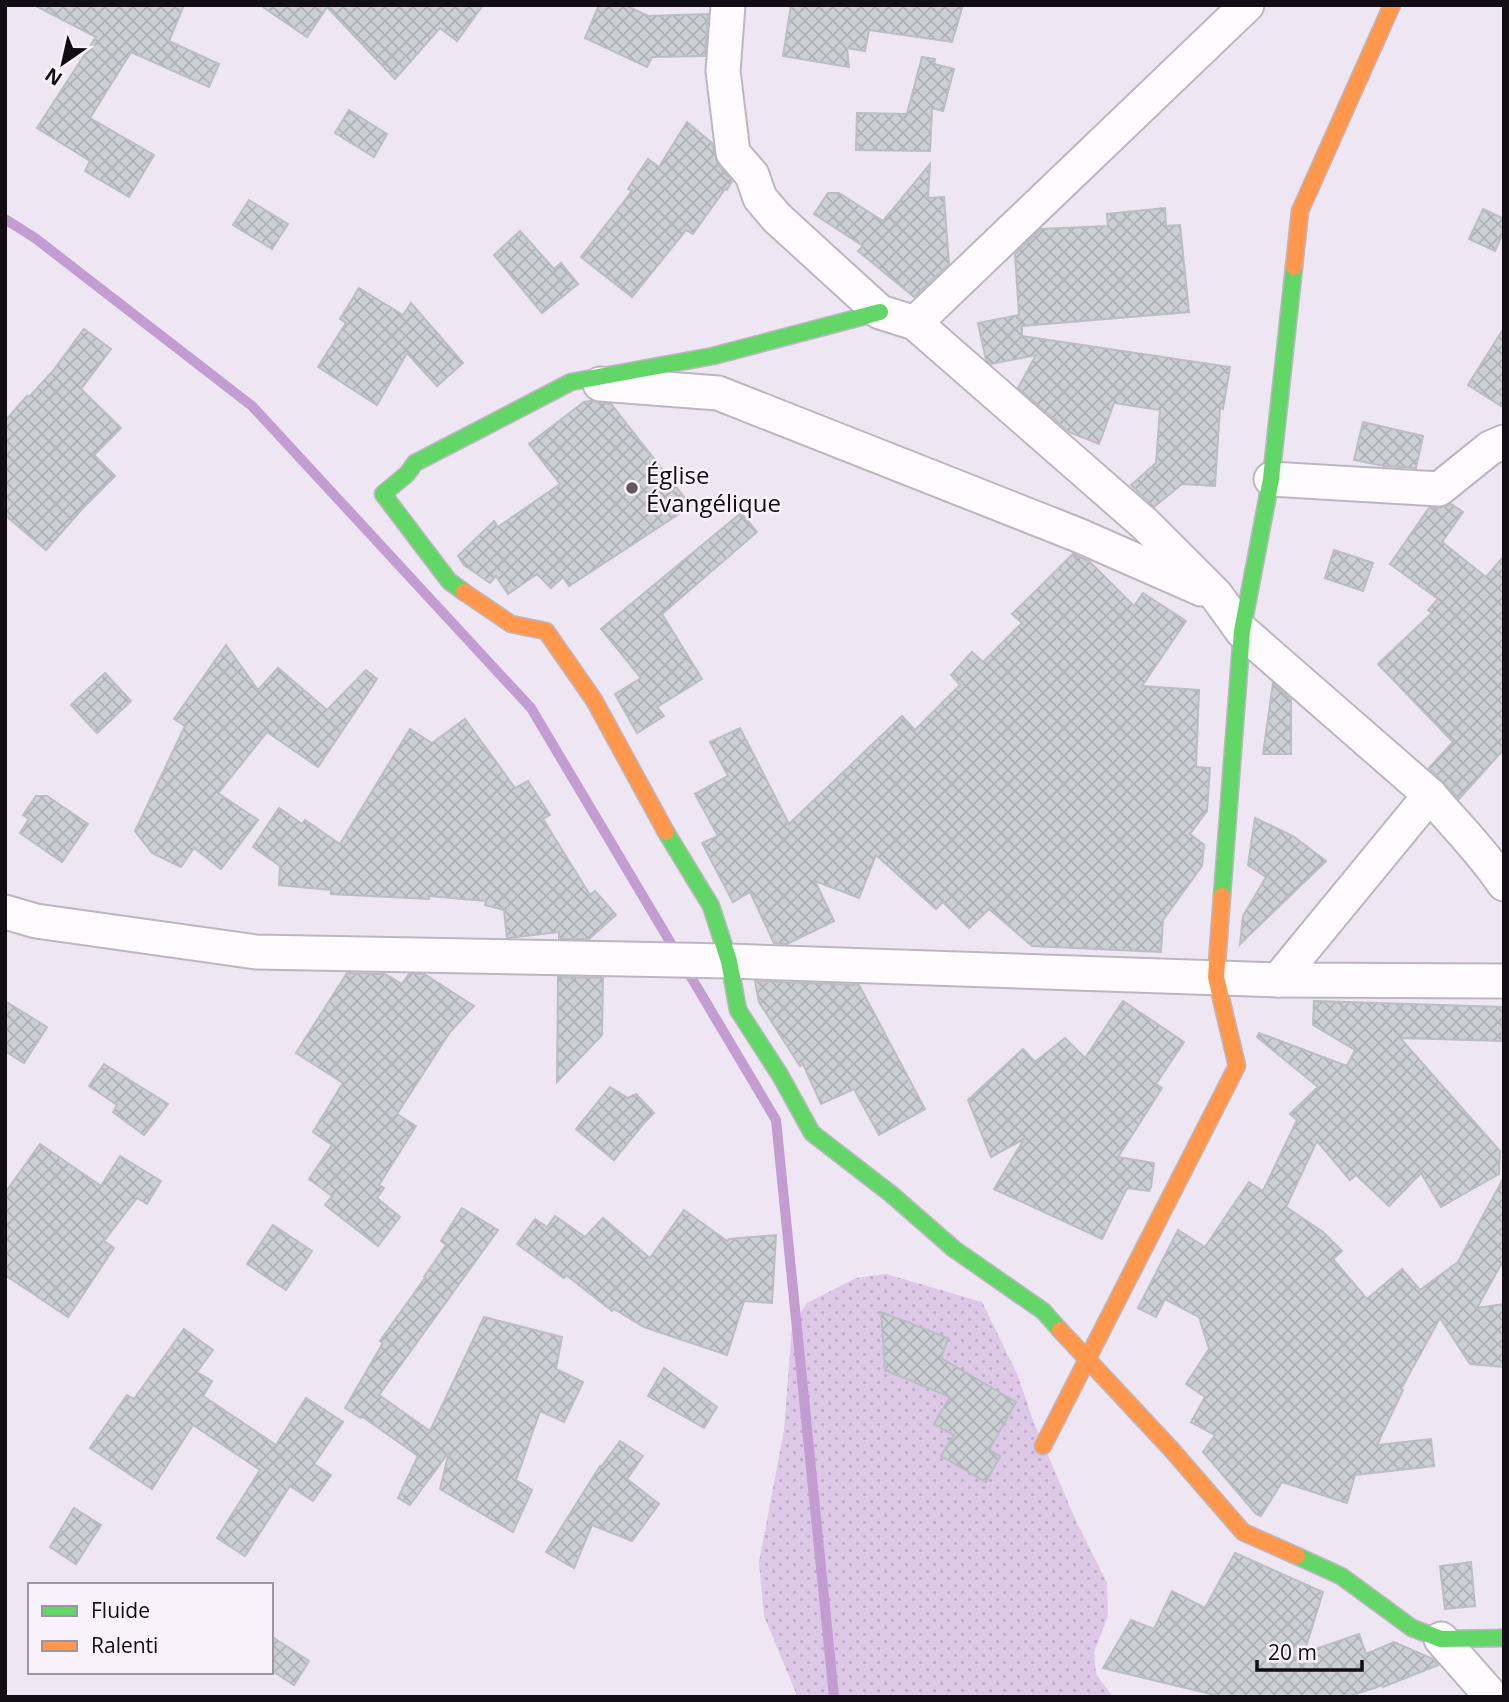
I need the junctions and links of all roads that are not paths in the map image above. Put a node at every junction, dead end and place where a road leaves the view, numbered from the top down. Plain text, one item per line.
1 (728, 5) edge
2 (1247, 5) edge
3 (1392, 5) edge
4 (880, 312) junction
5 (915, 323) junction
6 (571, 382) junction
7 (1504, 442) edge
8 (1271, 479) junction
9 (1216, 595) junction
10 (1242, 631) junction
11 (1430, 795) junction
12 (1504, 884) edge
13 (5, 912) edge
14 (729, 961) junction
15 (1216, 977) junction
16 (1278, 979) junction
17 (1504, 981) edge
18 (1088, 1359) junction
19 (1043, 1446) dead end
20 (1504, 1638) edge
21 (1441, 1639) junction
22 (1492, 1697) edge

1 - 4 street
2 - 5 street
3 - 8 street
4 - 5 street
4 - 6 street
5 - 9 street
6 - 9 street
6 - 14 street
7 - 8 street
8 - 10 street
9 - 10 street
10 - 11 street
10 - 15 street
11 - 12 street
11 - 16 street
13 - 14 street
14 - 15 street
14 - 18 street
15 - 16 street
15 - 18 street
16 - 17 street
18 - 19 street
18 - 21 street
20 - 21 street
21 - 22 street

